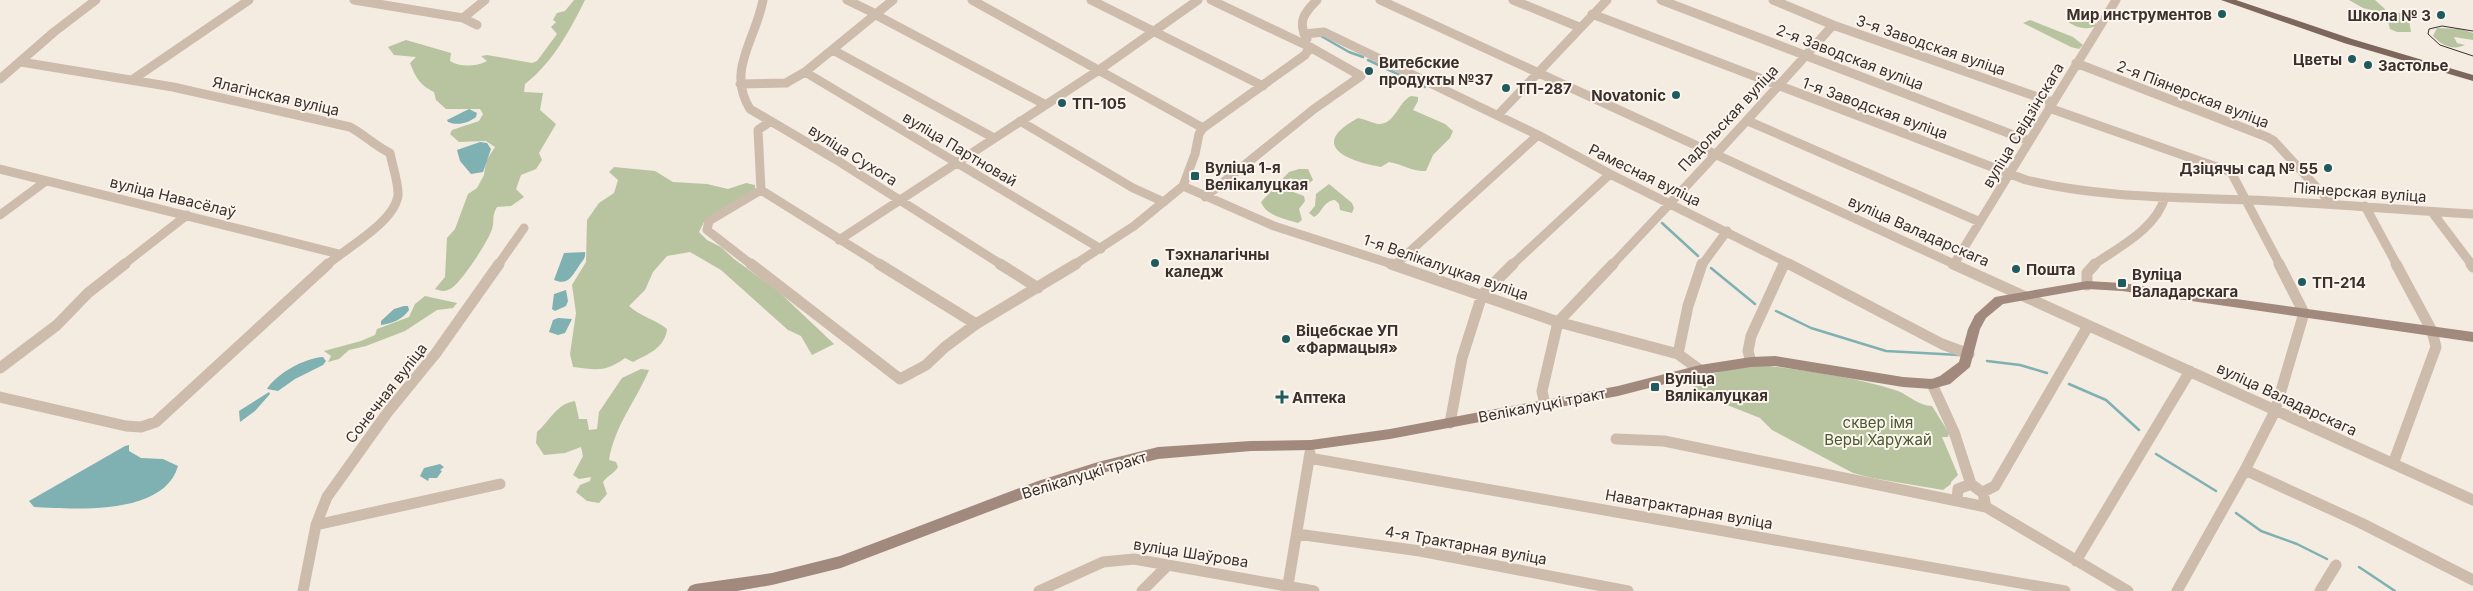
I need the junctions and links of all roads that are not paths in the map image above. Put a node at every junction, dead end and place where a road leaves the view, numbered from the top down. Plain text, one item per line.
1 (96, 0) edge
2 (249, 0) edge
3 (354, 0) edge
4 (485, 0) edge
5 (763, 0) edge
6 (847, 0) edge
7 (893, 0) edge
8 (972, 0) edge
9 (1091, 0) edge
10 (1198, 0) edge
11 (1211, 0) edge
12 (1317, 0) edge
13 (1380, 0) edge
14 (1513, 0) edge
15 (1607, 0) edge
16 (1661, 0) edge
17 (1773, 0) edge
18 (2116, 0) edge
19 (2226, 0) edge
20 (2247, 0) edge
21 (1592, 14) junction
22 (876, 15) junction
23 (462, 18) junction
24 (477, 25) dead end
25 (1833, 25) junction
26 (1579, 27) junction
27 (1152, 31) junction
28 (1304, 34) junction
29 (2350, 37) junction
30 (1310, 47) junction
31 (833, 50) junction
32 (1807, 55) junction
33 (21, 62) junction
34 (2076, 63) junction
35 (2473, 69) edge
36 (1099, 70) junction
37 (806, 72) junction
38 (1537, 72) junction
39 (0, 79) edge
40 (132, 80) junction
41 (2473, 80) edge
42 (740, 84) junction
43 (1263, 86) junction
44 (1777, 86) junction
45 (1046, 105) junction
46 (2051, 105) junction
47 (1498, 115) junction
48 (1020, 121) junction
49 (1748, 121) junction
50 (771, 122) junction
51 (1204, 128) junction
52 (1538, 135) junction
53 (994, 138) junction
54 (2028, 141) junction
55 (1714, 154) junction
56 (958, 163) junction
57 (0, 169) edge
58 (2009, 173) junction
59 (1610, 174) junction
60 (46, 181) junction
61 (1183, 186) junction
62 (761, 190) junction
63 (1205, 197) junction
64 (2165, 197) junction
65 (2248, 200) junction
66 (901, 201) junction
67 (1164, 202) junction
68 (1671, 203) junction
69 (2332, 204) junction
70 (2365, 206) junction
71 (2432, 212) junction
72 (2473, 214) edge
73 (0, 215) edge
74 (187, 216) junction
75 (1980, 222) junction
76 (524, 228) dead end
77 (1727, 231) junction
78 (839, 240) junction
79 (1101, 249) junction
80 (339, 254) junction
81 (1785, 262) junction
82 (1954, 264) junction
83 (1395, 265) junction
84 (2473, 267) edge
85 (2087, 285) junction
86 (1038, 288) junction
87 (2023, 294) junction
88 (1482, 295) junction
89 (2304, 313) junction
90 (1558, 322) junction
91 (976, 324) junction
92 (2088, 326) junction
93 (2432, 331) junction
94 (2473, 337) edge
95 (1678, 354) junction
96 (1969, 354) junction
97 (1751, 362) junction
98 (0, 368) edge
99 (1700, 370) junction
100 (2190, 371) junction
101 (1932, 384) junction
102 (0, 397) edge
103 (1545, 405) junction
104 (2275, 411) junction
105 (1450, 423) junction
106 (1616, 439) dead end
107 (1310, 451) junction
108 (2393, 464) junction
109 (2245, 470) junction
110 (500, 484) dead end
111 (1971, 484) junction
112 (1983, 492) junction
113 (1957, 500) junction
114 (2473, 500) edge
115 (1986, 507) junction
116 (316, 525) junction
117 (1297, 534) junction
118 (2076, 561) junction
119 (2336, 565) dead end
120 (1167, 566) junction
121 (2473, 580) edge
122 (1288, 585) junction
123 (1263, 587) edge
124 (303, 591) edge
125 (695, 591) edge
126 (1039, 591) edge
127 (1142, 591) edge
128 (1314, 591) edge
129 (1628, 591) edge
130 (2064, 591) edge
131 (2128, 591) edge
132 (2178, 591) edge
133 (2320, 591) edge

1 - 33 street
2 - 40 street
3 - 23 street
4 - 23 street
5 - 42 street, вуліца Сухога
6 - 22 street
7 - 22 street
8 - 36 street
9 - 27 street
10 - 27 street
11 - 30 street
12 - 28 street
13 - 38 street, вуліца Валадарскага
14 - 26 street
15 - 21 street
16 - 32 street, 2-я Заводская вуліца
17 - 25 street, 3-я Заводская вуліца
18 - 34 street, вуліца Свідзінскага
19 - 29 main road
20 - 29 main road
21 - 26 street
21 - 44 street, 1-я Заводская вуліца
22 - 31 street
22 - 45 street
23 - 24 street
25 - 32 street, Падольская вуліца
25 - 46 street, 3-я Заводская вуліца
26 - 38 street
27 - 36 street
27 - 43 street
28 - 30 street
28 - 47 street, Рамесная вуліца
29 - 35 main road
29 - 41 main road
30 - 43 street
30 - 63 street
31 - 37 street
31 - 53 street
32 - 44 street, Падольская вуліца
32 - 54 street, 2-я Заводская вуліца
33 - 39 street
33 - 40 street, Ялагінская вуліца
34 - 46 street, вуліца Свідзінскага
34 - 69 street, 2-я Піянерская вуліца
36 - 45 street
36 - 51 street
37 - 42 street
37 - 56 street, вуліца Партновай
38 - 47 street
38 - 55 street, вуліца Валадарскага
40 - 80 street, Ялагінская вуліца
42 - 50 street, вуліца Сухога
43 - 51 street
44 - 49 street, Падольская вуліца
44 - 58 street, 1-я Заводская вуліца
45 - 48 street
46 - 54 street, вуліца Свідзінскага
46 - 65 street, 3-я Заводская вуліца
47 - 52 street, Рамесная вуліца
48 - 53 street
48 - 67 street
49 - 55 street, Падольская вуліца
49 - 75 street
50 - 62 street
50 - 66 street, вуліца Сухога
51 - 61 street
52 - 59 street, Рамесная вуліца
52 - 83 street
53 - 56 street
54 - 58 street, вуліца Свідзінскага
55 - 68 street, Падольская вуліца
55 - 82 street, вуліца Валадарскага
56 - 66 street
56 - 79 street, вуліца Партновай
57 - 60 street, вуліца Навасёлаў
58 - 64 street, Піянерская вуліца
58 - 75 street, вуліца Свідзінскага
59 - 68 street, Рамесная вуліца
59 - 88 street
60 - 73 street
60 - 74 street, вуліца Навасёлаў
61 - 63 street, 1-я Велікалуцкая вуліца
61 - 67 street
62 - 78 street
62 - 91 street
63 - 83 street, 1-я Велікалуцкая вуліца
64 - 65 street, Піянерская вуліца
64 - 85 street
65 - 69 street, Піянерская вуліца
65 - 89 street, 3-я Заводская вуліца
66 - 78 street
66 - 86 street, вуліца Сухога
67 - 79 street
68 - 77 street, Рамесная вуліца
68 - 90 street, Падольская вуліца
69 - 70 street, Піянерская вуліца
70 - 71 street, Піянерская вуліца
70 - 93 street
71 - 72 street, Піянерская вуліца
71 - 84 street
74 - 80 street, вуліца Навасёлаў
74 - 98 street
75 - 82 street, вуліца Свідзінскага
76 - 116 street, Сонечная вуліца
77 - 81 street, Рамесная вуліца
77 - 95 street
78 - 91 street
79 - 86 street
80 - 102 street, Ялагінская вуліца
81 - 96 street, Рамесная вуліца
81 - 97 street
82 - 87 street, вуліца Валадарскага
83 - 88 street, 1-я Велікалуцкая вуліца
85 - 87 street, Велікалуцкі тракт
85 - 89 street, Велікалуцкі тракт
86 - 91 street
87 - 92 street, вуліца Валадарскага
87 - 96 street, Велікалуцкі тракт
88 - 90 street, 1-я Велікалуцкая вуліца
88 - 105 street
89 - 93 street, Велікалуцкі тракт
89 - 104 street
90 - 95 street, 1-я Велікалуцкая вуліца
90 - 103 street
92 - 100 street, вуліца Валадарскага
92 - 112 street
93 - 94 street, Велікалуцкі тракт
93 - 108 street
95 - 99 street, 1-я Велікалуцкая вуліца
96 - 101 street, Велікалуцкі тракт
97 - 99 street, Велікалуцкі тракт
97 - 101 street, Велікалуцкі тракт
99 - 103 street, Велікалуцкі тракт
100 - 104 street, вуліца Валадарскага
100 - 118 street
101 - 111 street
103 - 105 street, Велікалуцкі тракт
104 - 108 street, вуліца Валадарскага
104 - 109 street
105 - 107 street, Велікалуцкі тракт
106 - 113 street
107 - 117 street
107 - 125 street, Велікалуцкі тракт
107 - 130 street, Наватрактарная вуліца
108 - 114 street, вуліца Валадарскага
109 - 121 street
109 - 132 street
110 - 116 street
111 - 112 street
111 - 113 street
112 - 115 street
113 - 115 street
115 - 118 street
116 - 124 street, Сонечная вуліца
117 - 122 street
117 - 129 street, 4-я Трактарная вуліца
118 - 131 street
119 - 133 street
120 - 123 street, вуліца Шаўрова
120 - 126 street, вуліца Шаўрова
120 - 127 street
122 - 123 street, вуліца Шаўрова
122 - 128 street, вуліца Шаўрова

